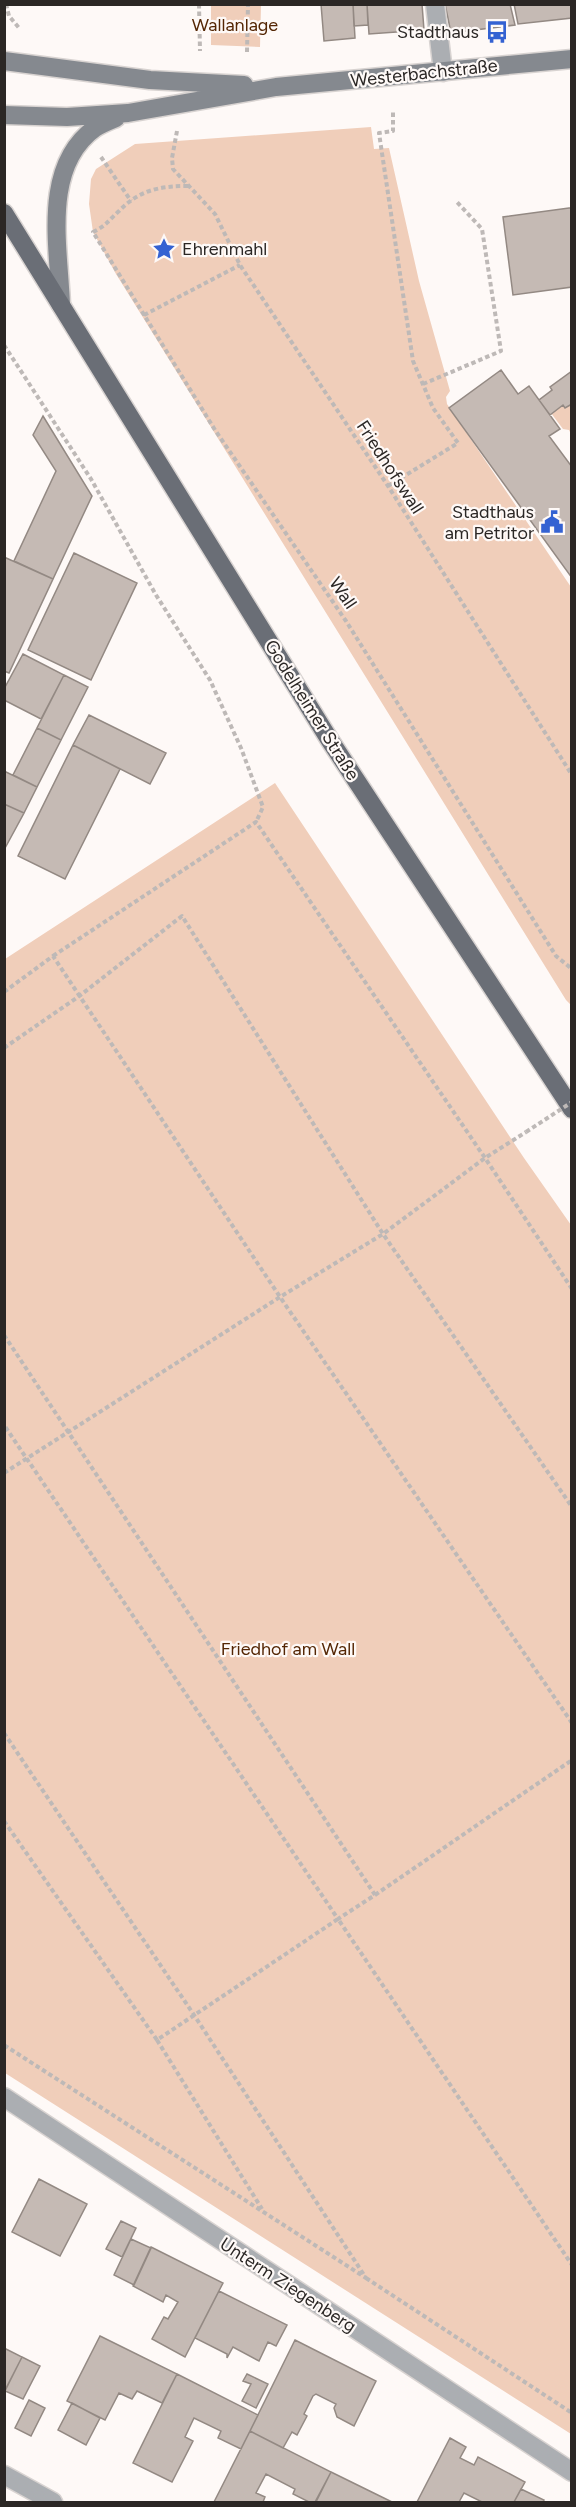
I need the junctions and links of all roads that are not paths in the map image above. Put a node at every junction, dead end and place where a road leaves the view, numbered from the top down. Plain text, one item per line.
1 (435, 4) edge
2 (572, 59) edge
3 (4, 62) edge
4 (443, 72) junction
5 (276, 87) junction
6 (128, 113) junction
7 (4, 115) edge
8 (57, 194) joint
9 (4, 213) edge
10 (61, 305) junction
11 (572, 1109) edge
12 (4, 2097) edge
13 (572, 2472) edge
14 (4, 2475) edge
15 (53, 2502) edge

1 - 4 street
2 - 4 main road, Westerbachstraße
3 - 5 main road, Westerbachstraße
4 - 5 main road, Westerbachstraße
5 - 6 main road, Westerbachstraße
6 - 7 main road, Westerbachstraße
6 - 8 main road, Westerbachstraße
8 - 10 main road, Godelheimer Straße
9 - 10 main road, Godelheimer Straße
10 - 11 main road, Godelheimer Straße
12 - 13 street, Unterm Ziegenberg
14 - 15 street

